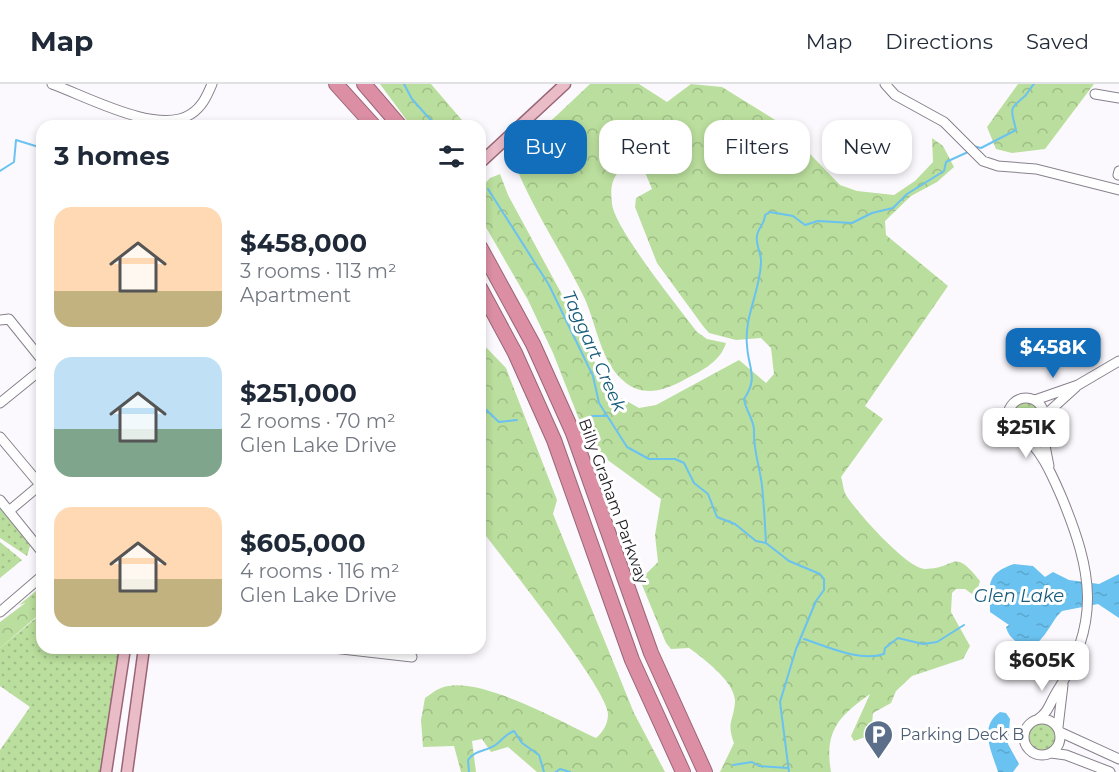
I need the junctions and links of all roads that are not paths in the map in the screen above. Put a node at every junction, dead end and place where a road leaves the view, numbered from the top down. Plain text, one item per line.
1 (52, 84) edge
2 (212, 84) edge
3 (336, 84) edge
4 (364, 84) edge
5 (565, 84) edge
6 (885, 84) edge
7 (1095, 94) dead end
8 (1119, 98) edge
9 (158, 120) edge
10 (179, 120) edge
11 (369, 120) edge
12 (395, 120) edge
13 (486, 157) edge
14 (1119, 190) edge
15 (486, 258) edge
16 (486, 299) edge
17 (0, 320) edge
18 (36, 353) edge
19 (1119, 361) edge
20 (36, 374) edge
21 (1078, 385) junction
22 (1035, 400) junction
23 (0, 403) edge
24 (1043, 421) junction
25 (1020, 433) junction
26 (0, 437) edge
27 (1049, 468) junction
28 (36, 480) edge
29 (36, 490) edge
30 (0, 500) edge
31 (9, 511) junction
32 (36, 545) edge
33 (36, 581) edge
34 (0, 612) edge
35 (124, 654) edge
36 (143, 654) edge
37 (386, 654) edge
38 (412, 657) dead end
39 (1064, 683) junction
40 (1038, 719) junction
41 (1059, 730) junction
42 (1051, 753) junction
43 (1119, 759) edge
44 (106, 772) edge
45 (126, 772) edge
46 (683, 772) edge
47 (705, 772) edge
48 (1110, 772) edge

1 - 9 street
2 - 10 street
3 - 11 highway
4 - 12 highway
5 - 13 main road
6 - 14 street
7 - 8 street
15 - 47 highway, Billy Graham Parkway
16 - 46 highway, Billy Graham Parkway
17 - 18 street
19 - 21 street
20 - 23 street
21 - 22 street
21 - 24 street
22 - 24 street
22 - 25 street
24 - 25 street
24 - 27 street
25 - 27 street
26 - 28 street
27 - 39 street
29 - 31 street
30 - 31 street
31 - 32 street
33 - 34 street
35 - 44 main road
36 - 45 main road
37 - 38 street
39 - 40 street
39 - 41 street
40 - 41 street
40 - 42 street
41 - 42 street
41 - 43 street
42 - 48 street

